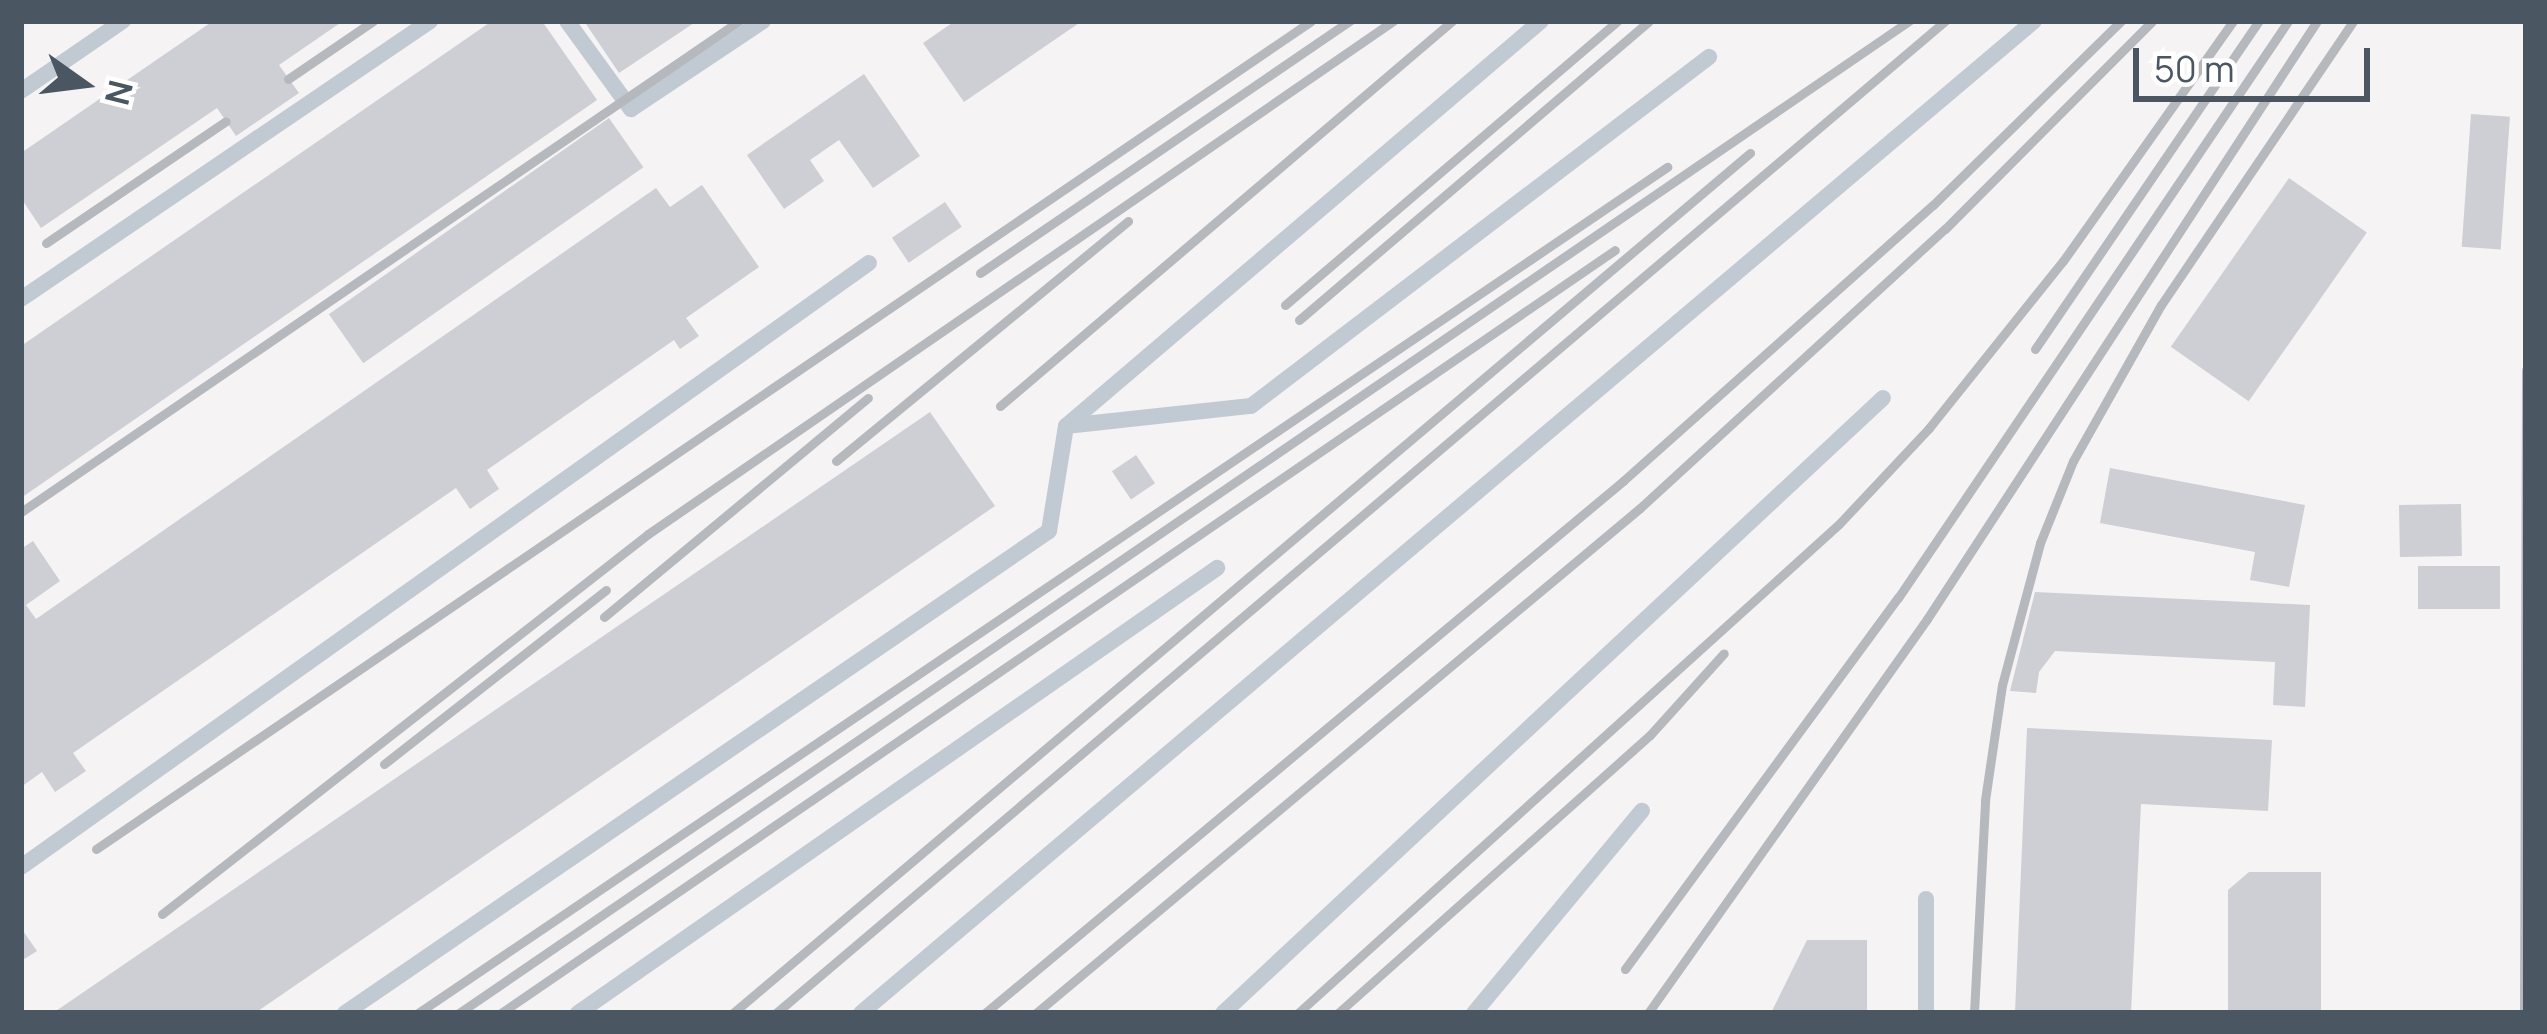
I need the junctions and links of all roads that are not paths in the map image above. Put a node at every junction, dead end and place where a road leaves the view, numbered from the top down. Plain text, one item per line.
1 (123, 21) edge
2 (430, 21) edge
3 (567, 21) edge
4 (763, 21) edge
5 (1541, 21) edge
6 (2034, 21) edge
7 (1708, 57) dead end
8 (21, 91) edge
9 (869, 263) dead end
10 (21, 298) edge
11 (1883, 398) dead end
12 (1066, 426) junction
13 (1217, 568) dead end
14 (1642, 811) dead end
15 (21, 867) edge
16 (1926, 899) dead end
17 (345, 1013) edge
18 (578, 1013) edge
19 (862, 1013) edge
20 (1222, 1013) edge
21 (1474, 1013) edge
22 (1926, 1013) edge

1 - 8 lane
2 - 10 lane
3 - 4 lane
5 - 12 lane
6 - 19 lane
7 - 12 lane
9 - 15 lane
11 - 20 lane
12 - 17 lane
13 - 18 lane
14 - 21 lane
16 - 22 lane

